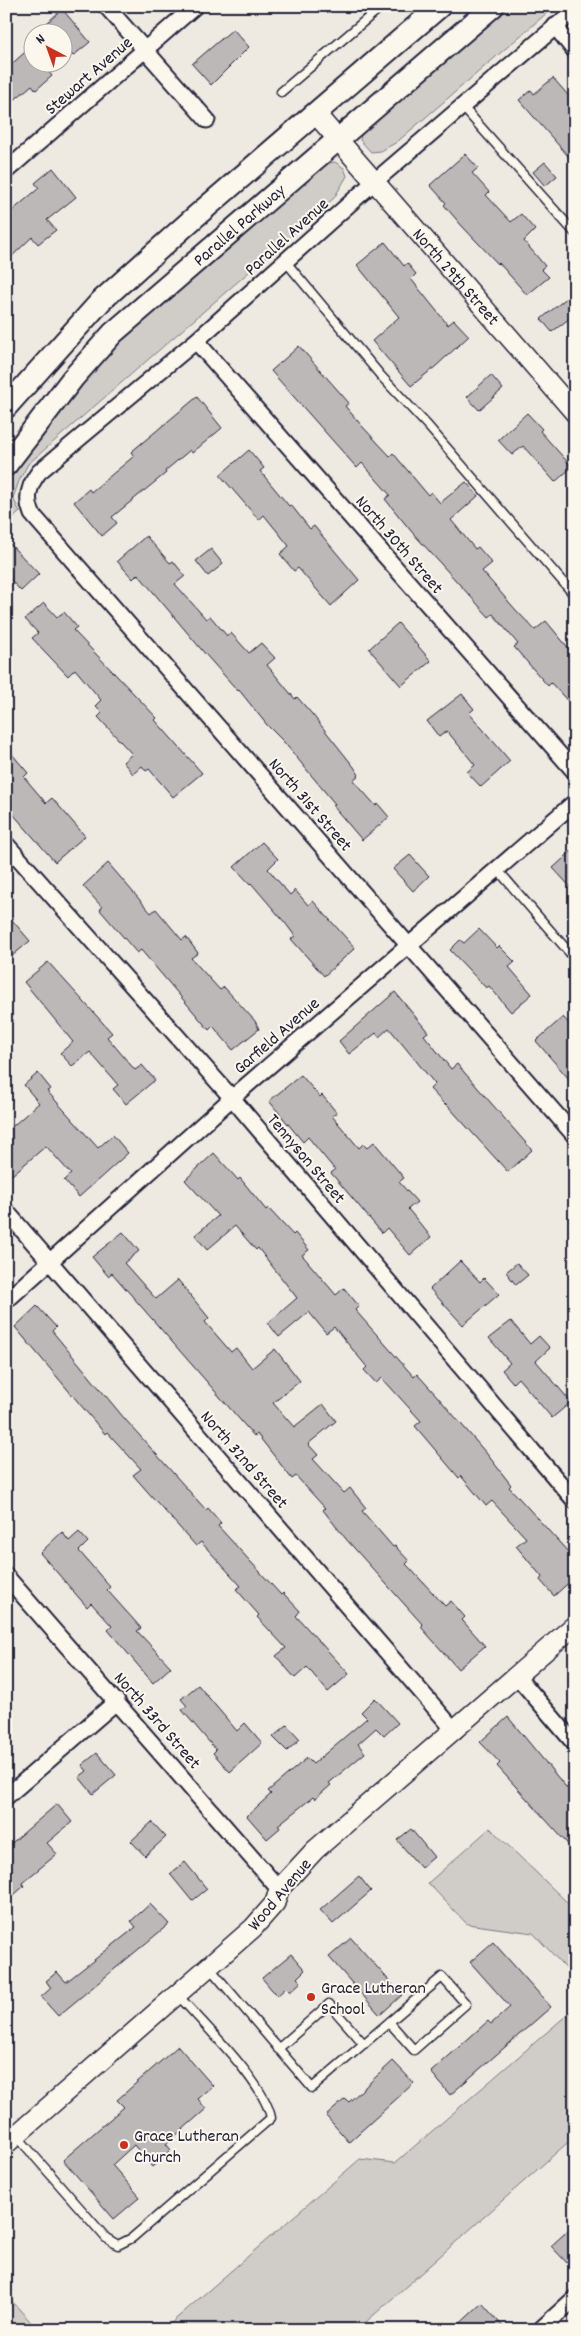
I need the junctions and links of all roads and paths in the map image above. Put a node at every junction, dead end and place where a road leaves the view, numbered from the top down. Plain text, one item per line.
1 (106, 6) edge
2 (195, 6) edge
3 (382, 6) edge
4 (440, 6) edge
5 (493, 6) edge
6 (575, 10) edge
7 (556, 26) junction
8 (144, 51) junction
9 (575, 51) edge
10 (281, 92) dead end
11 (462, 106) junction
12 (315, 113) junction
13 (207, 120) dead end
14 (339, 141) junction
15 (6, 171) edge
16 (374, 182) junction
17 (575, 233) edge
18 (286, 262) junction
19 (196, 341) junction
20 (6, 407) edge
21 (575, 413) edge
22 (6, 464) edge
23 (28, 493) joint
24 (575, 596) edge
25 (575, 772) edge
26 (575, 802) edge
27 (6, 844) edge
28 (497, 869) junction
29 (409, 944) junction
30 (575, 959) edge
31 (232, 1098) junction
32 (575, 1136) edge
33 (6, 1211) edge
34 (51, 1262) junction
35 (6, 1301) edge
36 (575, 1501) edge
37 (6, 1576) edge
38 (575, 1625) edge
39 (517, 1676) junction
40 (117, 1701) junction
41 (455, 1731) junction
42 (575, 1744) edge
43 (6, 1797) edge
44 (279, 1889) junction
45 (208, 1966) junction
46 (177, 1994) junction
47 (390, 2022) junction
48 (364, 2044) junction
49 (278, 2049) junction
50 (11, 2139) edge
51 (575, 2298) edge
52 (540, 2330) edge

1 - 8 street
2 - 8 street, Stewart Avenue
3 - 10 lane
4 - 12 main road, Parallel Parkway
5 - 14 main road, Parallel Parkway
6 - 7 street, Parallel Avenue
7 - 9 street
7 - 11 street, Parallel Avenue
8 - 13 street
8 - 15 street, Stewart Avenue
11 - 16 street, Parallel Avenue
11 - 17 lane
12 - 14 street, North 29th Street
12 - 20 main road, Parallel Parkway
14 - 16 street, North 29th Street
14 - 22 main road, Parallel Parkway
16 - 18 street, Parallel Avenue
16 - 21 street, North 29th Street
18 - 19 street, Parallel Avenue
18 - 24 lane
19 - 23 street, Parallel Avenue
19 - 25 street, North 30th Street
23 - 29 street, North 31st Street
26 - 28 street, Garfield Avenue
27 - 31 street, Tennyson Street
28 - 29 street, Garfield Avenue
28 - 30 lane
29 - 31 street, Garfield Avenue
29 - 32 street, North 31st Street
31 - 34 street, Garfield Avenue
31 - 36 street, Tennyson Street
33 - 34 street, North 32nd Street
34 - 35 street, Garfield Avenue
34 - 41 street, North 32nd Street
37 - 40 street, North 33rd Street
38 - 39 street, Wood Avenue
39 - 41 street, Wood Avenue
39 - 42 street
40 - 43 street
40 - 44 street, North 33rd Street
41 - 44 street, Wood Avenue
44 - 45 street, Wood Avenue
45 - 46 street, Wood Avenue
45 - 49 lane
46 - 50 street, Wood Avenue
46 - 50 lane
47 - 47 lane
47 - 48 lane
48 - 49 lane
48 - 49 lane
51 - 52 street

